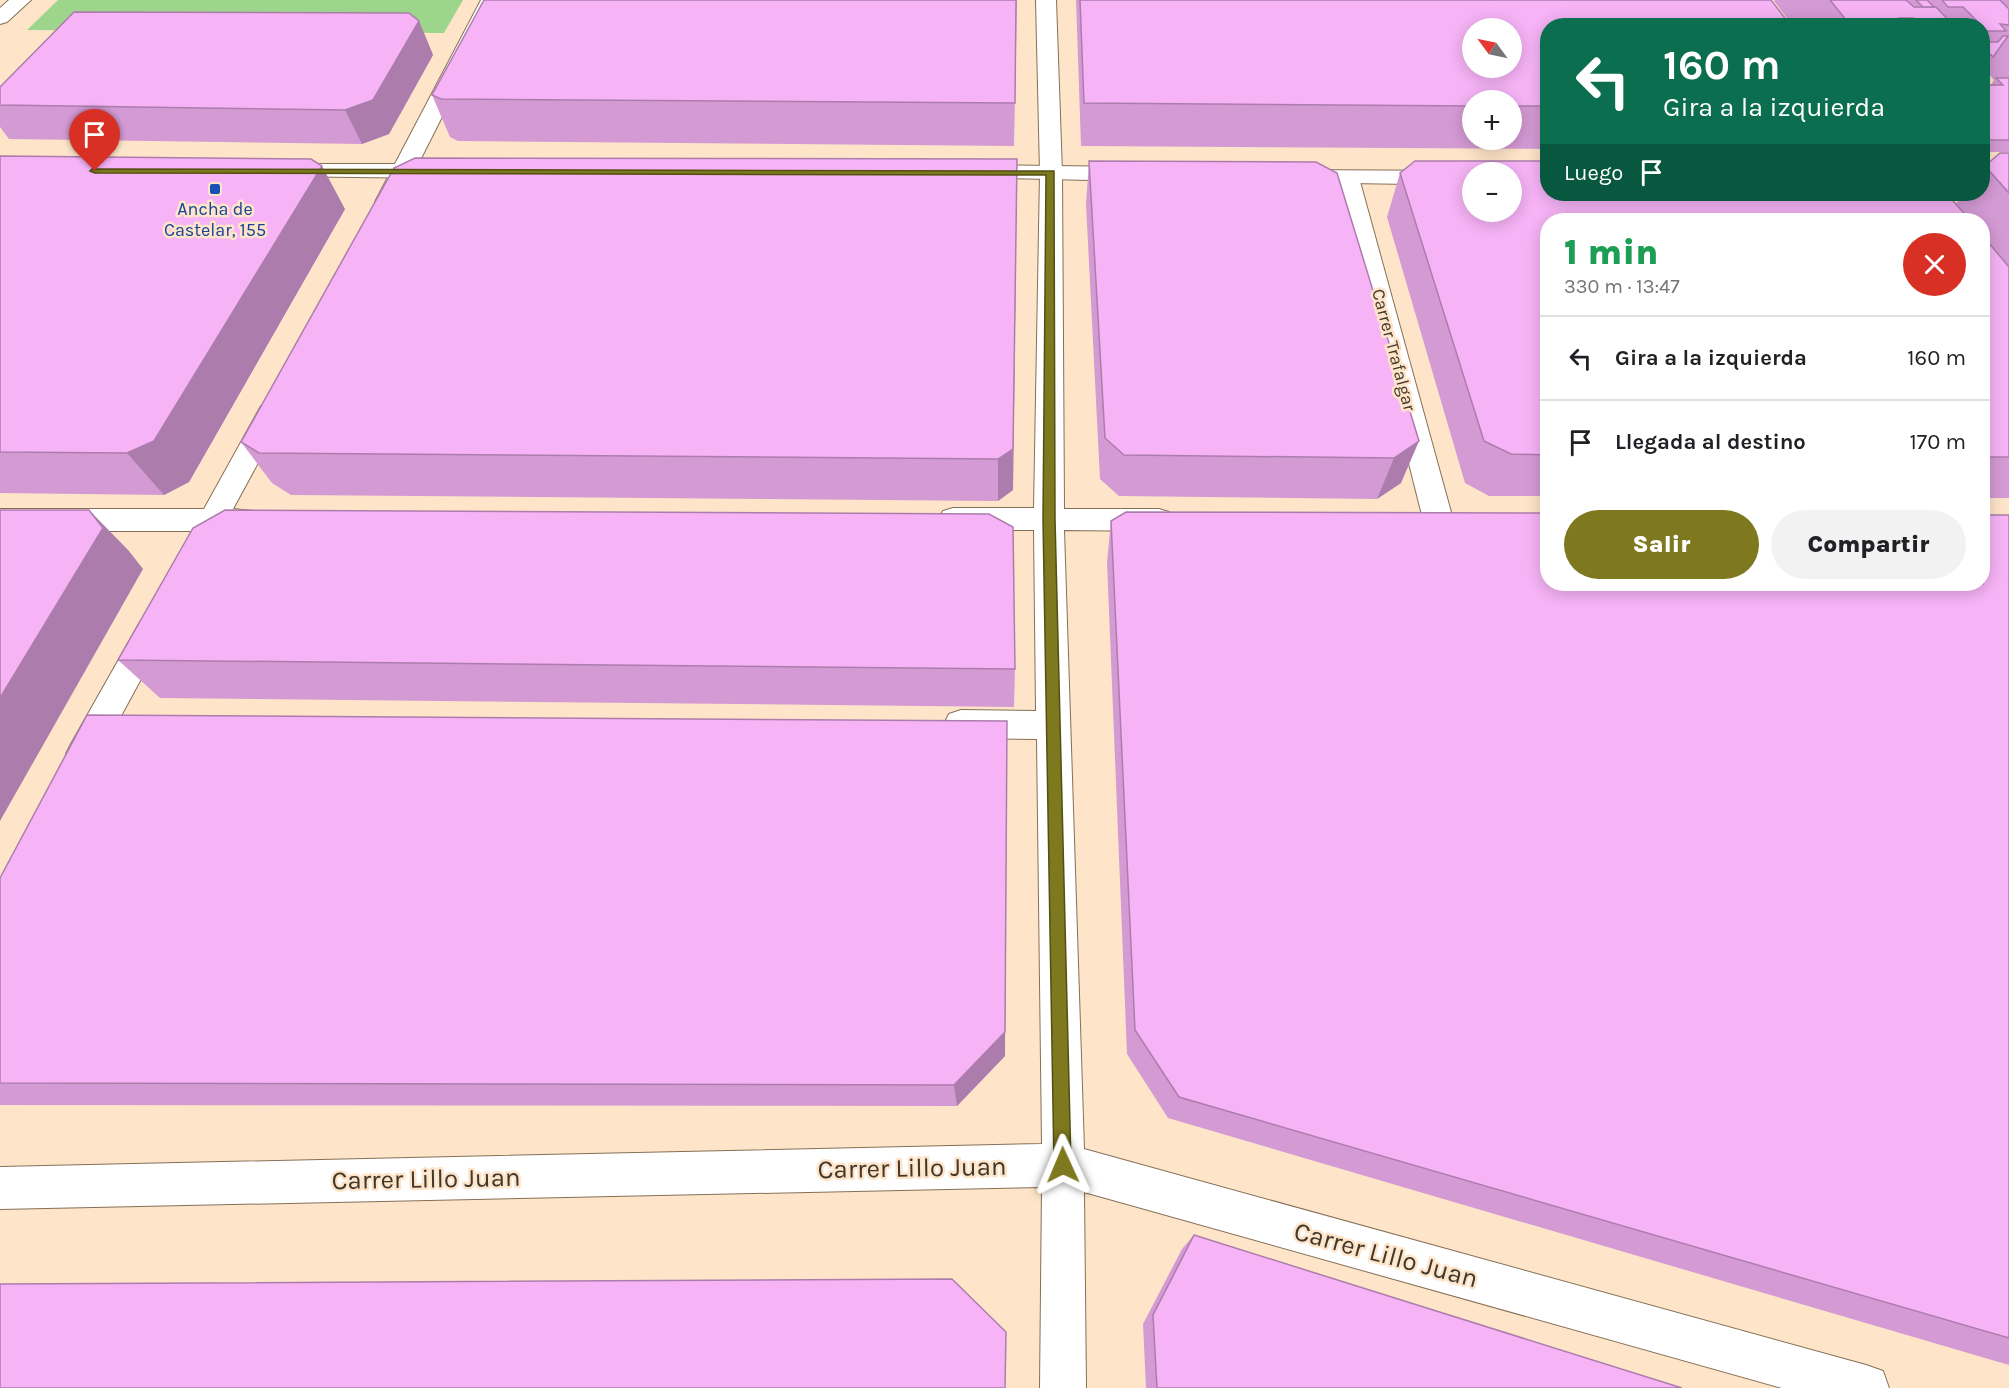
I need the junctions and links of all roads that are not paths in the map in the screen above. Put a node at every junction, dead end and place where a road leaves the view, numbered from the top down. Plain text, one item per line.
1 (21, 0) edge
2 (491, 0) edge
3 (1046, 0) edge
4 (0, 18) edge
5 (261, 171) edge
6 (462, 171) edge
7 (944, 171) edge
8 (403, 172) junction
9 (1051, 173) junction
10 (1158, 175) edge
11 (1276, 177) edge
12 (1348, 178) junction
13 (1462, 178) edge
14 (375, 223) edge
15 (286, 387) edge
16 (929, 519) edge
17 (1049, 519) junction
18 (0, 520) edge
19 (213, 520) junction
20 (285, 520) edge
21 (1191, 520) edge
22 (1439, 523) edge
23 (190, 562) edge
24 (166, 603) edge
25 (103, 718) junction
26 (138, 719) edge
27 (934, 724) edge
28 (1053, 725) junction
29 (69, 778) edge
30 (1063, 1165) junction
31 (0, 1188) edge
32 (1063, 1388) edge
33 (1866, 1388) edge

1 - 4 street
2 - 8 street
3 - 9 street
5 - 8 street
6 - 8 street
7 - 9 street
8 - 14 street
9 - 10 street
9 - 17 street
11 - 12 street
12 - 13 street
12 - 22 street, Carrer Trafalgar
15 - 19 street
16 - 17 street
17 - 21 street
17 - 28 street
18 - 19 street
19 - 20 street
19 - 23 street
24 - 25 street
25 - 26 street
25 - 29 street
27 - 28 street
28 - 30 street
30 - 31 street, Carrer Lillo Juan
30 - 32 street
30 - 33 street, Carrer Lillo Juan

